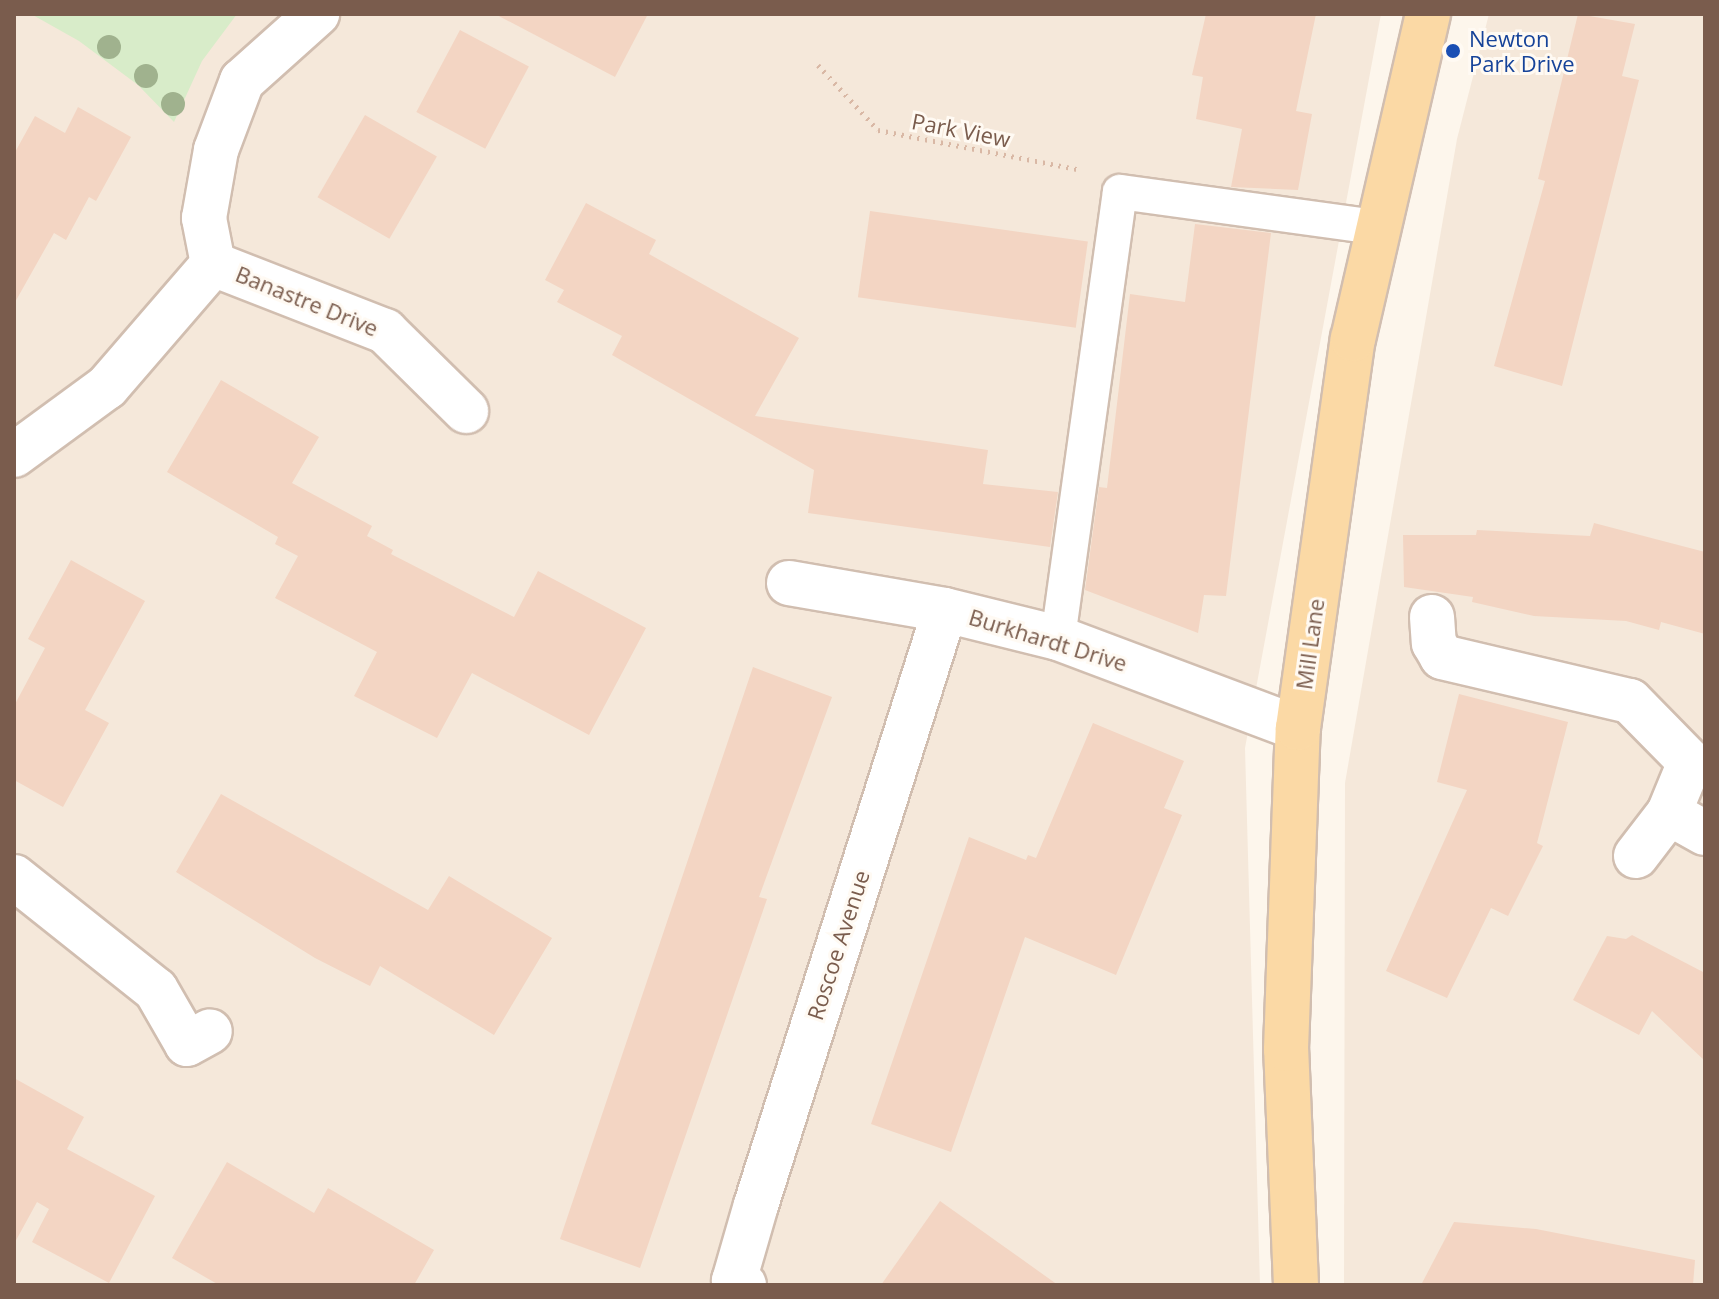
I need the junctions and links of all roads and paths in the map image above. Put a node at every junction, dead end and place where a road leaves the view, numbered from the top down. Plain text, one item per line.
1 (317, 14) edge
2 (1428, 14) edge
3 (818, 65) dead end
4 (1120, 192) junction
5 (1376, 227) junction
6 (213, 264) junction
7 (468, 415) dead end
8 (14, 455) edge
9 (789, 583) dead end
10 (945, 610) junction
11 (1432, 617) dead end
12 (1058, 638) junction
13 (1298, 728) junction
14 (1687, 823) edge
15 (1636, 856) dead end
16 (14, 877) edge
17 (187, 1043) dead end
18 (737, 1284) edge
19 (1296, 1285) edge

1 - 6 street, Banastre Drive
2 - 5 main road, Mill Lane
3 - 4 path, Park View
4 - 5 lane
4 - 12 lane
5 - 13 main road, Mill Lane
6 - 7 street, Banastre Drive
6 - 8 street, Banastre Drive
9 - 10 street, Burkhardt Drive
10 - 12 street, Burkhardt Drive
10 - 18 street, Roscoe Avenue
11 - 14 street
12 - 13 street, Burkhardt Drive
13 - 19 main road, Mill Lane
14 - 15 street
16 - 17 street

